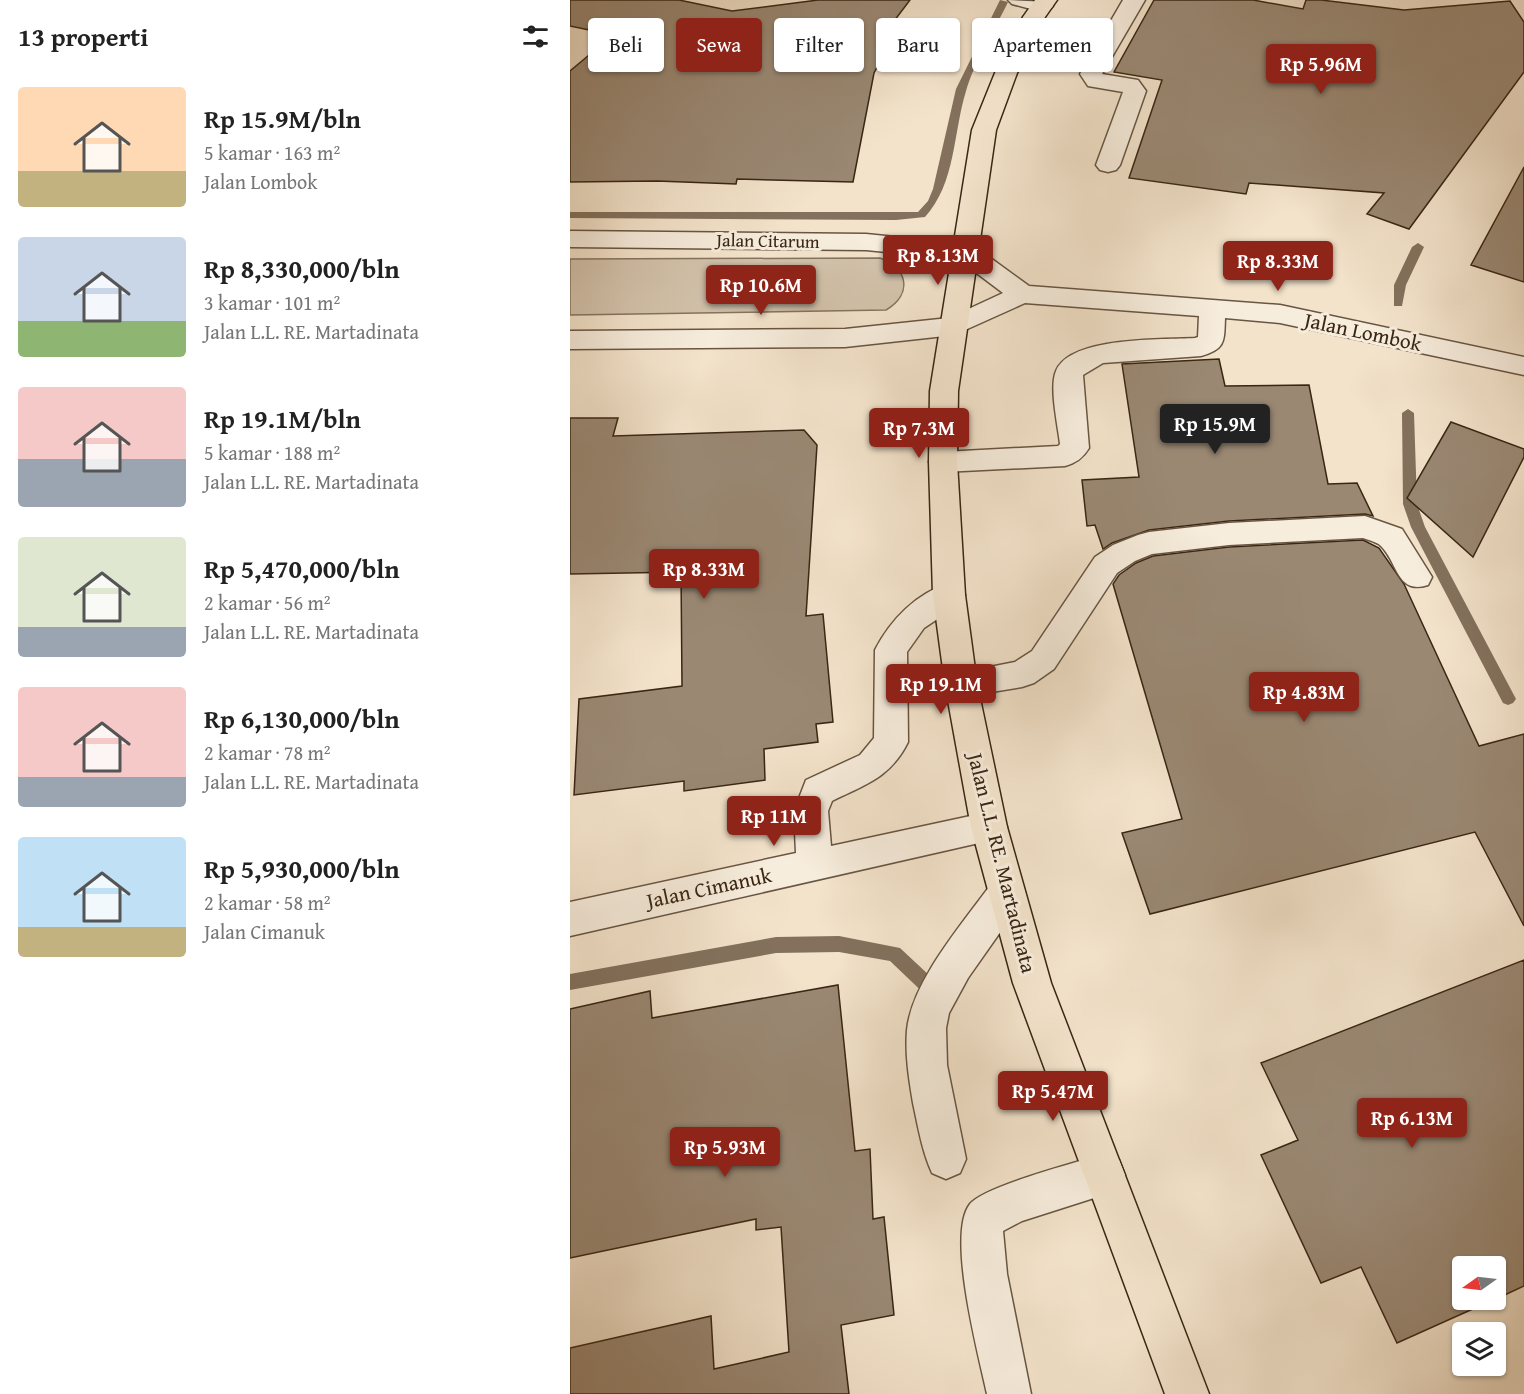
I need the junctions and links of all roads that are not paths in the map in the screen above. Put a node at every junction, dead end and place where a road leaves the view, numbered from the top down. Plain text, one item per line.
1 (1019, 0) edge
2 (1134, 0) edge
3 (1044, 3) edge
4 (1108, 165) dead end
5 (570, 239) edge
6 (965, 252) junction
7 (1022, 294) junction
8 (1212, 309) junction
9 (954, 326) junction
10 (570, 340) edge
11 (1524, 366) edge
12 (943, 462) junction
13 (1418, 577) dead end
14 (949, 595) junction
15 (961, 684) junction
16 (989, 827) junction
17 (815, 865) junction
18 (1007, 892) junction
19 (570, 919) edge
20 (946, 1159) dead end
21 (1104, 1175) junction
22 (1009, 1394) edge
23 (1187, 1394) edge

1 - 3 street
2 - 4 street
3 - 6 main road, Jalan L.L. RE. Martadinata
5 - 6 street, Jalan Citarum
6 - 7 street
6 - 9 main road, Jalan L.L. RE. Martadinata
7 - 8 street, Jalan Lombok
7 - 9 street, Jalan Lombok
8 - 11 street, Jalan Lombok
8 - 12 street
9 - 10 street
9 - 12 main road, Jalan L.L. RE. Martadinata
12 - 14 main road, Jalan L.L. RE. Martadinata
13 - 15 street
14 - 15 main road, Jalan L.L. RE. Martadinata
14 - 17 street
15 - 16 main road, Jalan L.L. RE. Martadinata
16 - 17 street, Jalan Cimanuk
16 - 18 main road, Jalan L.L. RE. Martadinata
17 - 19 street, Jalan Cimanuk
18 - 20 street
18 - 21 main road, Jalan L.L. RE. Martadinata
21 - 22 street
21 - 23 main road, Jalan L.L. RE. Martadinata

